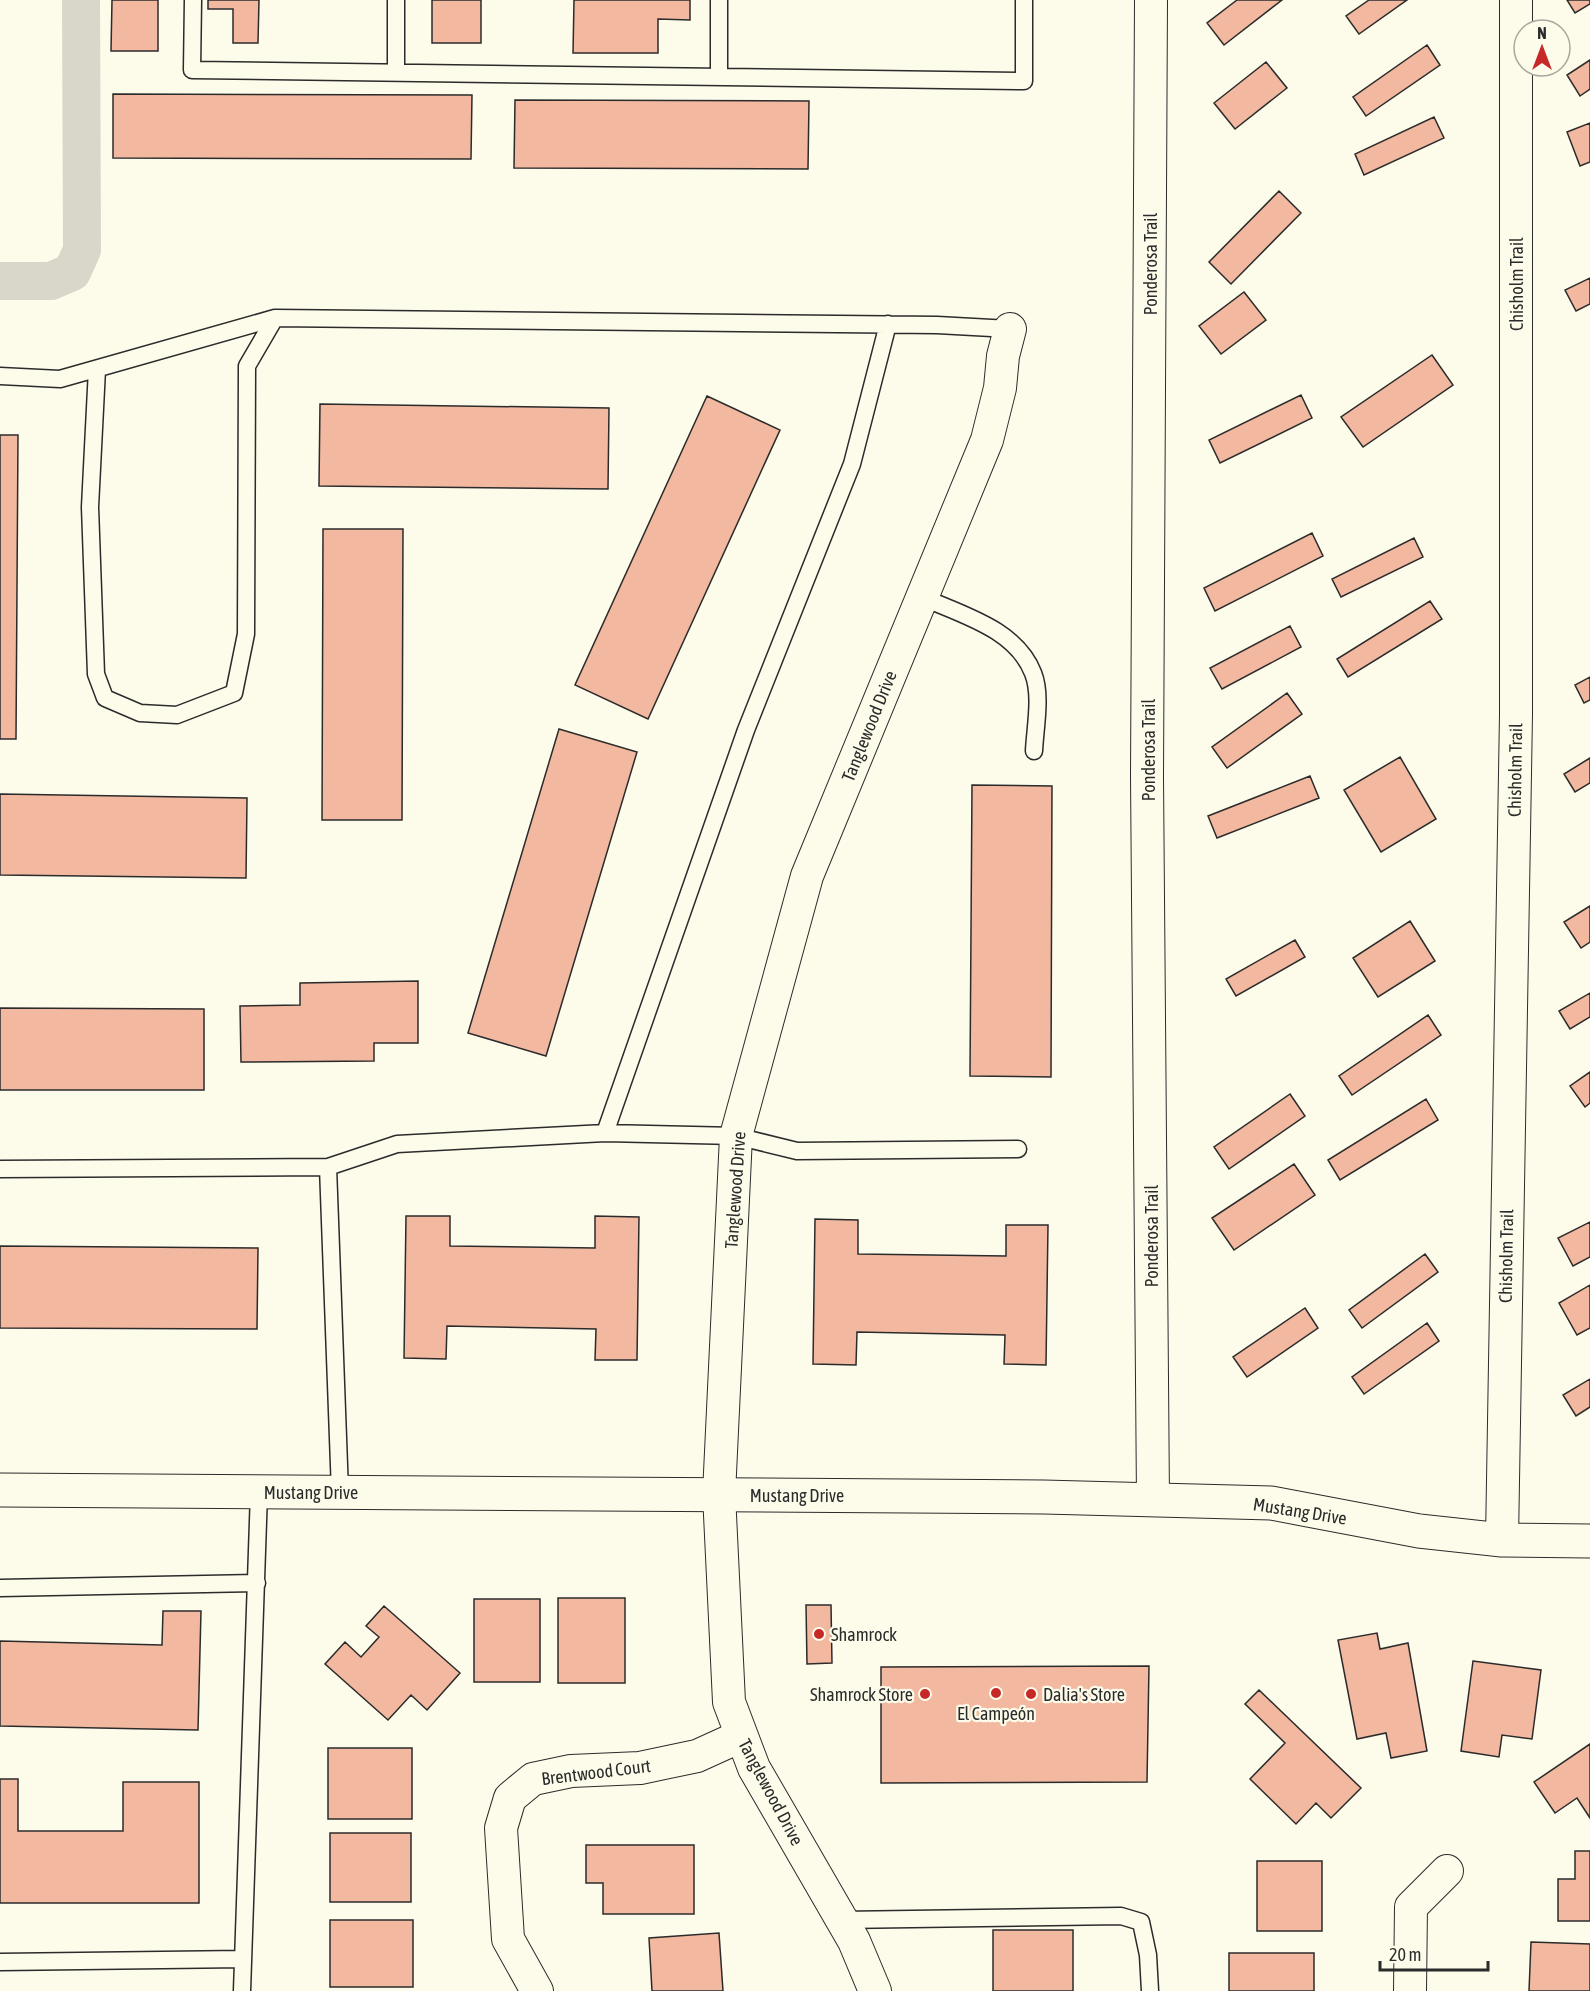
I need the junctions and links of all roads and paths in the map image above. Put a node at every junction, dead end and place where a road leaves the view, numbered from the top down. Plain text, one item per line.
1 (193, 0) edge
2 (396, 0) edge
3 (719, 0) edge
4 (1024, 0) edge
5 (1151, 0) edge
6 (1516, 0) edge
7 (396, 72) junction
8 (719, 77) junction
9 (275, 318) junction
10 (888, 324) junction
11 (1010, 329) joint
12 (97, 369) junction
13 (0, 375) edge
14 (922, 597) junction
15 (1034, 751) dead end
16 (605, 1133) junction
17 (736, 1136) junction
18 (1018, 1149) dead end
19 (328, 1167) junction
20 (0, 1168) edge
21 (0, 1490) edge
22 (259, 1492) junction
23 (340, 1492) junction
24 (719, 1494) junction
25 (1153, 1500) junction
26 (1502, 1540) junction
27 (1590, 1541) edge
28 (257, 1583) junction
29 (0, 1588) edge
30 (741, 1736) junction
31 (1448, 1871) dead end
32 (842, 1920) junction
33 (243, 1959) junction
34 (0, 1962) edge
35 (242, 1991) edge
36 (537, 1991) edge
37 (875, 1991) edge
38 (1150, 1991) edge
39 (1410, 1991) edge

1 - 7 lane
2 - 7 lane
3 - 8 lane
4 - 8 lane
5 - 25 street, Ponderosa Trail
6 - 26 street, Chisholm Trail
7 - 8 lane
9 - 10 lane
9 - 12 lane
9 - 12 lane
10 - 11 lane
10 - 16 lane
11 - 14 street, Tanglewood Drive
12 - 13 lane
14 - 15 lane
14 - 17 street, Tanglewood Drive
16 - 17 lane
16 - 19 lane
17 - 18 lane
17 - 24 street, Tanglewood Drive
19 - 20 lane
19 - 23 lane
21 - 22 main road, Mustang Drive
22 - 23 main road, Mustang Drive
22 - 28 lane
23 - 24 main road, Mustang Drive
24 - 25 main road, Mustang Drive
24 - 30 street, Tanglewood Drive
25 - 26 main road, Mustang Drive
26 - 27 main road, Mustang Drive
28 - 29 lane
28 - 33 lane
30 - 32 street, Tanglewood Drive
30 - 36 street, Brentwood Court
31 - 39 street
32 - 37 street, Tanglewood Drive
32 - 38 lane
33 - 34 lane
33 - 35 lane

